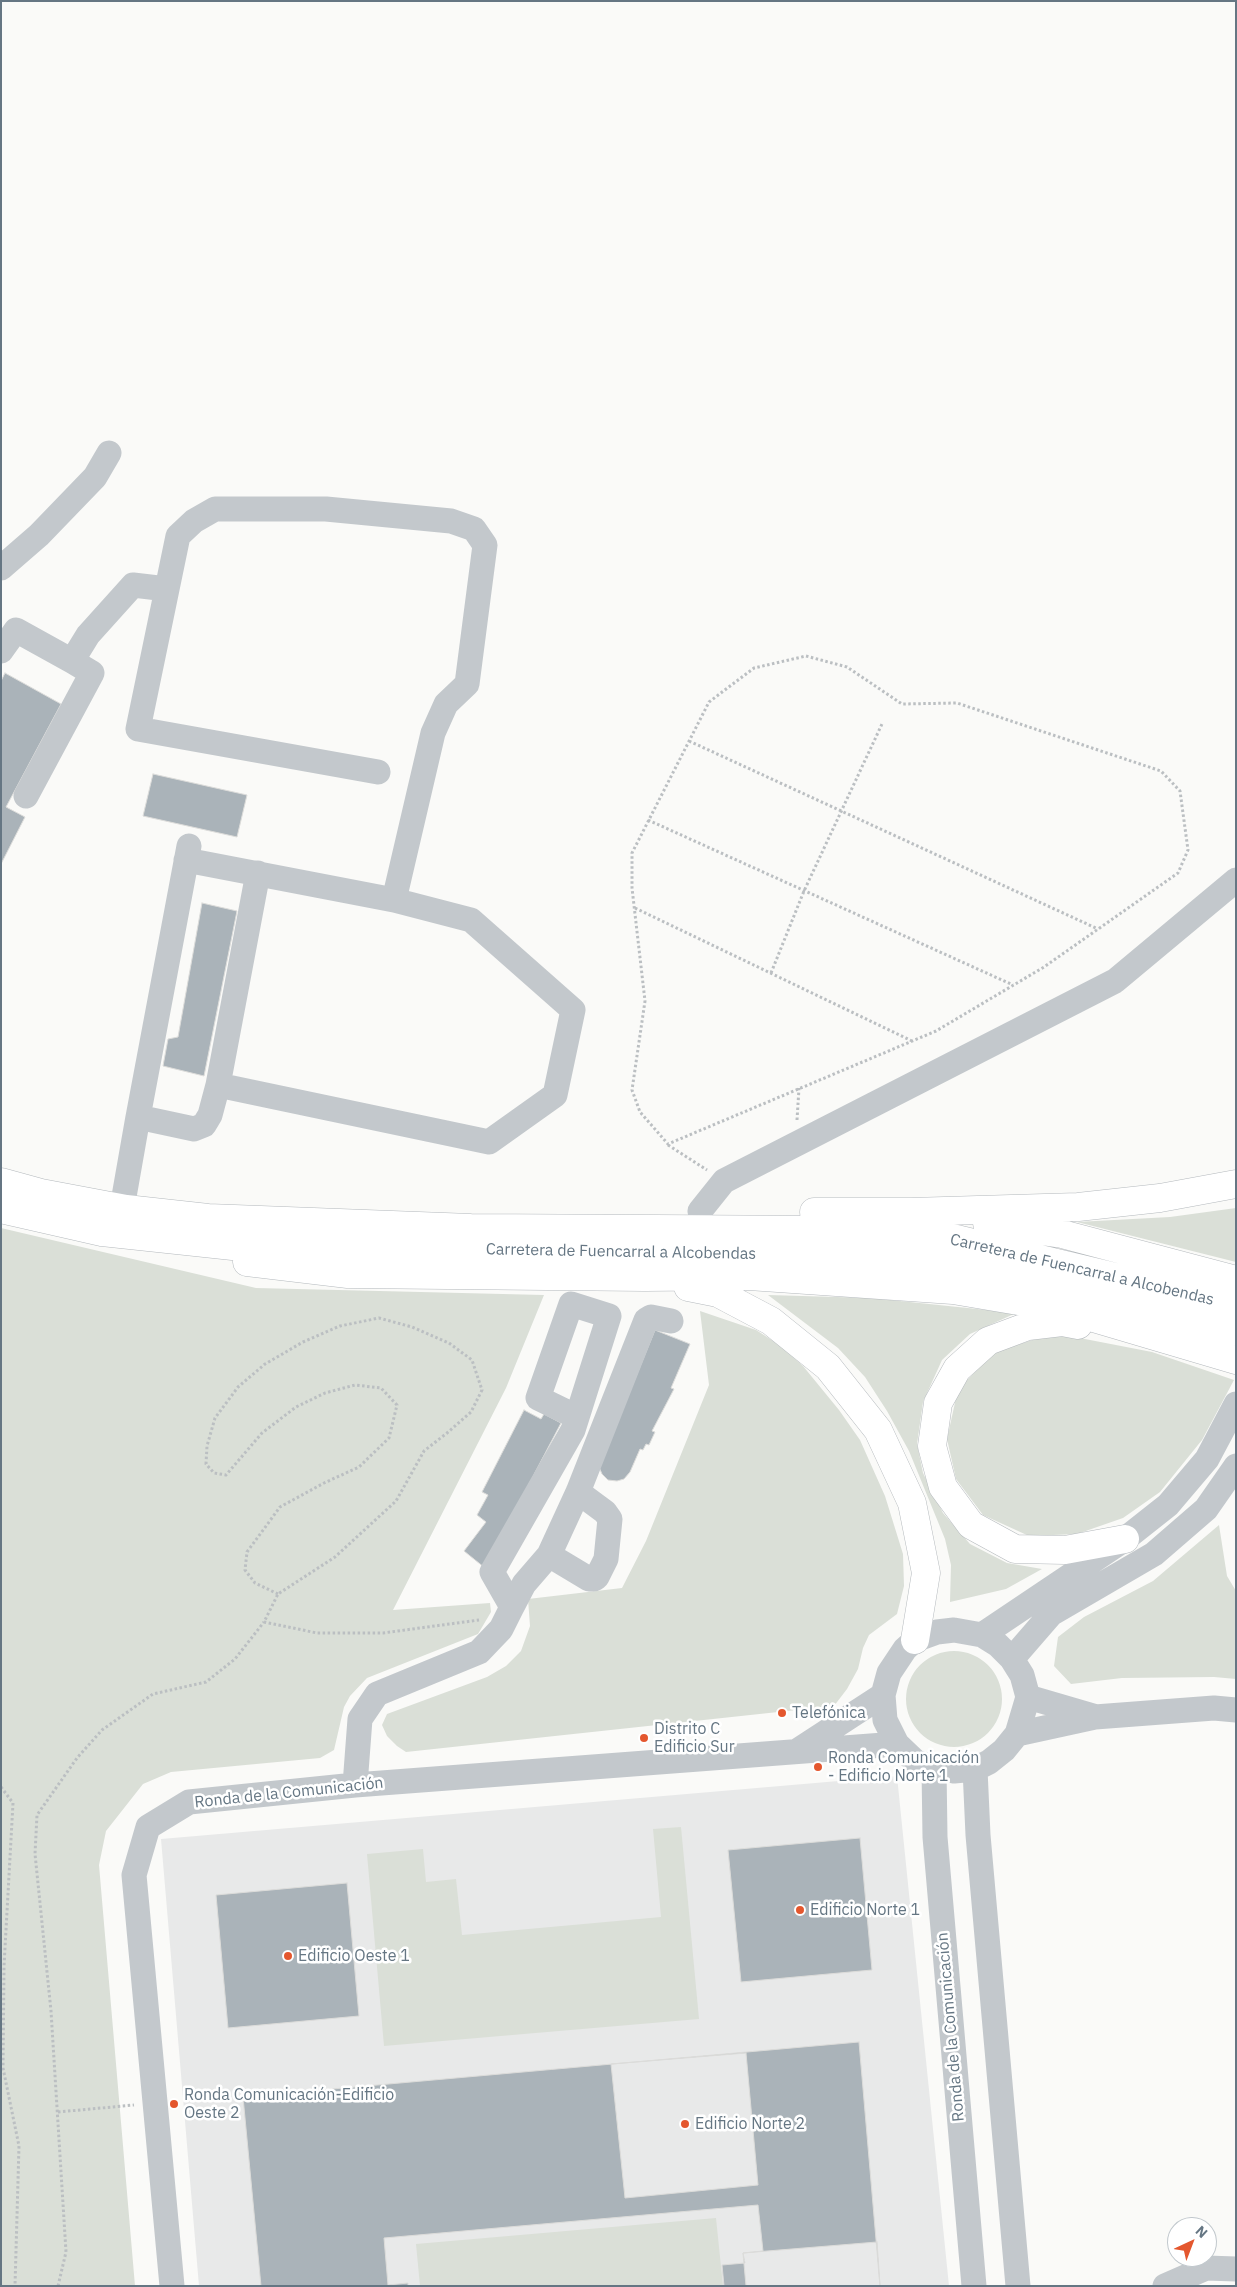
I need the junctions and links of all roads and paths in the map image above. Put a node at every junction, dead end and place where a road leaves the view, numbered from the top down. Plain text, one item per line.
1 (109, 453) dead end
2 (1, 568) edge
3 (167, 589) junction
4 (1, 651) edge
5 (72, 661) junction
6 (882, 724) dead end
7 (689, 741) junction
8 (378, 772) dead end
9 (26, 796) dead end
10 (842, 811) junction
11 (648, 820) junction
12 (258, 873) junction
13 (1236, 880) edge
14 (804, 891) junction
15 (394, 900) junction
16 (634, 907) junction
17 (1098, 929) junction
18 (771, 973) junction
19 (1013, 985) junction
20 (912, 1041) junction
21 (218, 1085) junction
22 (798, 1088) junction
23 (138, 1117) junction
24 (668, 1144) junction
25 (796, 1144) junction
26 (724, 1181) junction
27 (1, 1182) edge
28 (1236, 1184) edge
29 (122, 1208) junction
30 (1, 1209) edge
31 (700, 1211) junction
32 (911, 1212) junction
33 (471, 1228) junction
34 (102, 1232) junction
35 (644, 1278) junction
36 (1224, 1297) edge
37 (671, 1321) dead end
38 (1236, 1331) edge
39 (1190, 1346) junction
40 (1236, 1360) edge
41 (1236, 1404) edge
42 (577, 1417) dead end
43 (1236, 1466) edge
44 (578, 1492) junction
45 (1125, 1539) junction
46 (549, 1555) junction
47 (278, 1594) junction
48 (510, 1611) junction
49 (264, 1622) junction
50 (982, 1635) junction
51 (915, 1640) junction
52 (1012, 1659) junction
53 (884, 1696) junction
54 (1028, 1697) junction
55 (1236, 1710) edge
56 (1095, 1717) junction
57 (1017, 1734) junction
58 (897, 1744) junction
59 (794, 1753) junction
60 (934, 1768) junction
61 (974, 1769) junction
62 (356, 1785) junction
63 (1, 1787) edge
64 (155, 2104) junction
65 (58, 2112) junction
66 (1236, 2269) edge
67 (15, 2286) edge
68 (58, 2286) edge
69 (172, 2286) edge
70 (974, 2286) edge
71 (1018, 2286) edge
72 (1165, 2286) edge

1 - 2 street
3 - 5 street
3 - 8 street
3 - 15 street
4 - 5 street
5 - 9 street
6 - 10 path
7 - 10 path
7 - 11 path
7 - 17 path
10 - 14 path
10 - 17 path
11 - 14 path
11 - 16 path
12 - 15 street
12 - 21 street
12 - 23 street
13 - 25 street
14 - 18 path
14 - 19 path
15 - 21 street
16 - 18 path
16 - 24 path
17 - 19 path
18 - 20 path
19 - 20 path
20 - 22 path
21 - 23 street
22 - 24 path
22 - 25 path
23 - 29 street
24 - 26 path
25 - 26 street
26 - 31 street
27 - 29 highway, Carretera de Fuencarral a Alcobendas
28 - 32 highway
29 - 33 highway, Carretera de Fuencarral a Alcobendas
30 - 34 highway, Carretera de Fuencarral a Alcobendas
31 - 32 highway
31 - 33 highway
32 - 36 highway
33 - 36 highway, Carretera de Fuencarral a Alcobendas
34 - 35 highway
34 - 36 highway, Carretera de Fuencarral a Alcobendas
35 - 39 highway
35 - 51 highway
36 - 38 highway, Carretera de Fuencarral a Alcobendas
37 - 44 street
39 - 40 highway
39 - 45 highway
41 - 45 street
42 - 48 street
43 - 52 street
44 - 46 street
44 - 46 street
45 - 50 street
46 - 48 street
47 - 47 path
47 - 49 path
48 - 49 path
48 - 62 street
49 - 65 path
50 - 51 street
50 - 52 street
51 - 53 street
52 - 54 street
53 - 58 street
53 - 59 street
54 - 56 street
54 - 57 street
55 - 56 street
56 - 57 street
57 - 61 street
58 - 59 street, Ronda de la Comunicación
58 - 60 street
59 - 62 street, Ronda de la Comunicación
60 - 61 street
60 - 70 street, Ronda de la Comunicación
61 - 71 street
62 - 64 street, Ronda de la Comunicación
63 - 67 path
64 - 65 path
64 - 69 street, Ronda de la Comunicación
65 - 68 path
66 - 72 street

